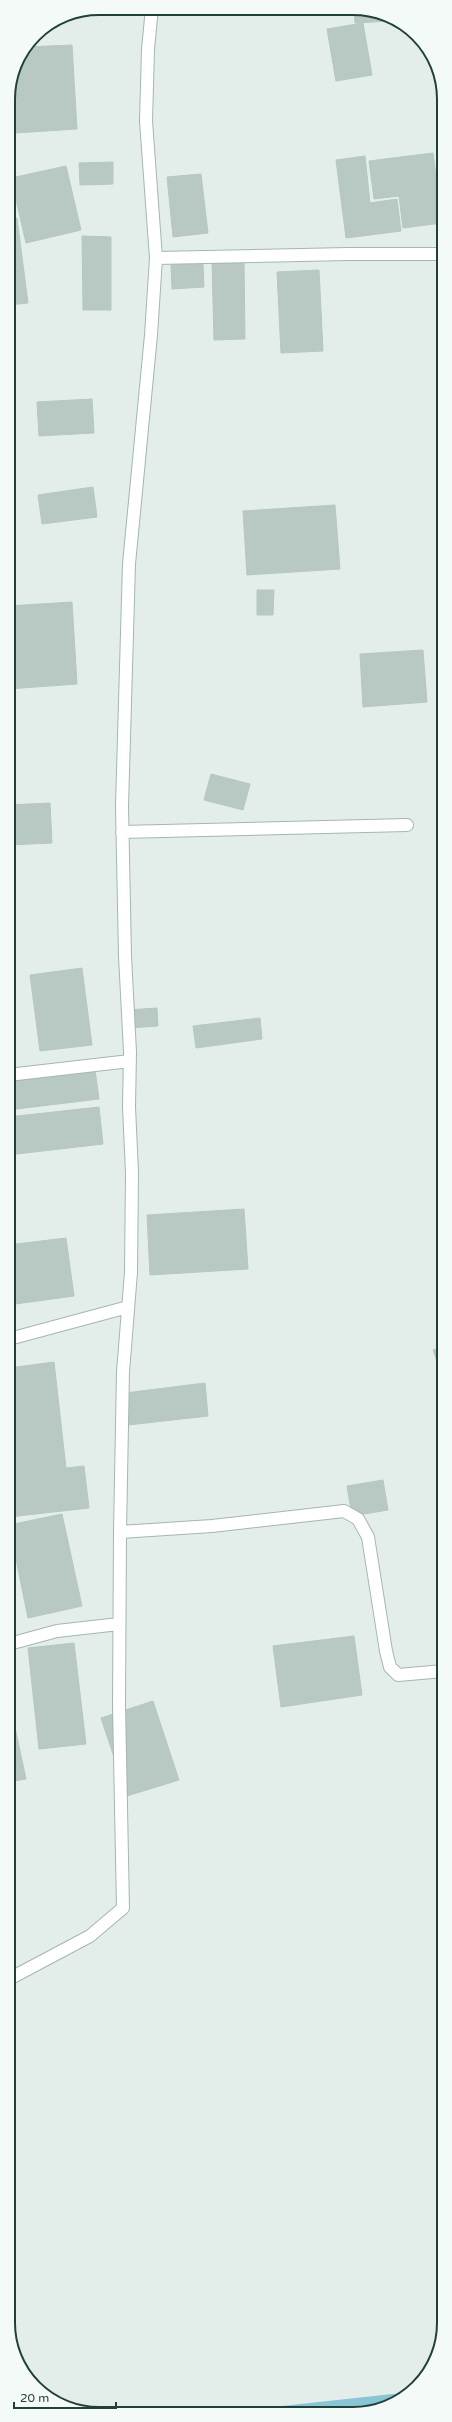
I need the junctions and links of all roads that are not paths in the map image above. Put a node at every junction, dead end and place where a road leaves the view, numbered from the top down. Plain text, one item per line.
1 (151, 15) edge
2 (437, 254) edge
3 (156, 258) junction
4 (407, 825) dead end
5 (122, 832) junction
6 (130, 1061) junction
7 (15, 1074) edge
8 (128, 1307) junction
9 (15, 1338) edge
10 (120, 1532) junction
11 (119, 1624) junction
12 (15, 1642) edge
13 (437, 1672) edge
14 (15, 1976) edge

1 - 3 street
2 - 3 street
3 - 5 street
4 - 5 street
5 - 6 street
6 - 7 street
6 - 8 street
8 - 9 street
8 - 10 street
10 - 11 street
10 - 13 street
11 - 12 street
11 - 14 street

